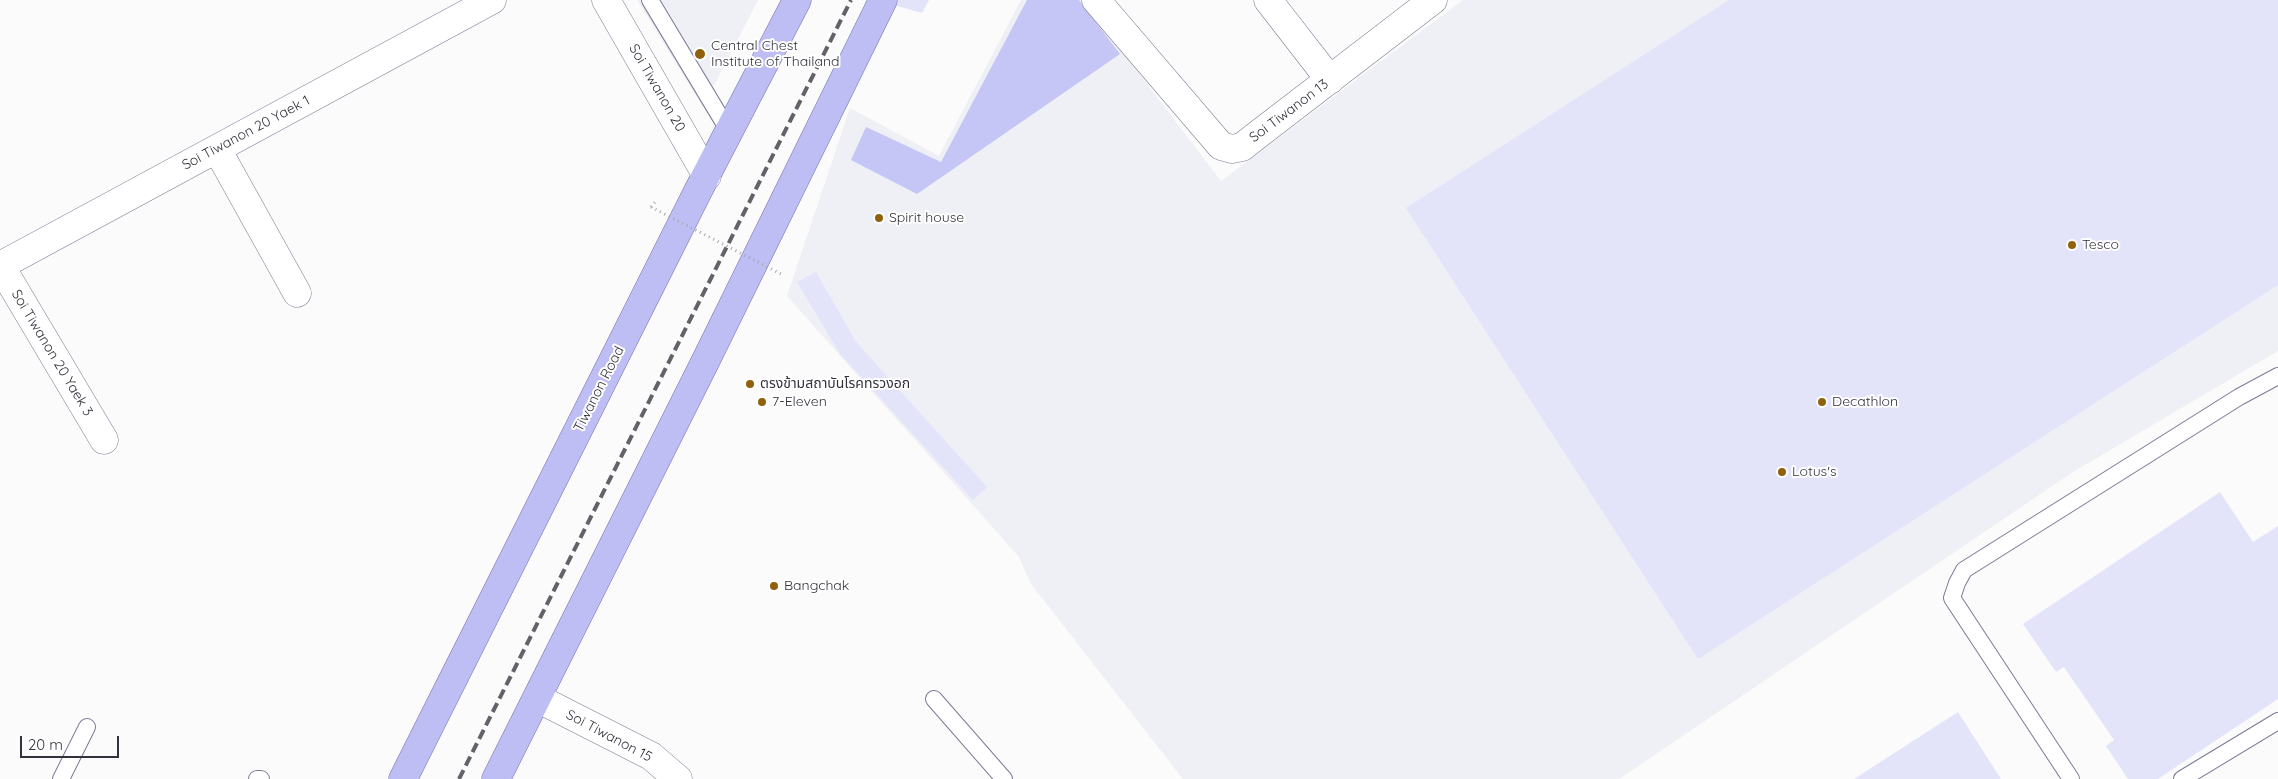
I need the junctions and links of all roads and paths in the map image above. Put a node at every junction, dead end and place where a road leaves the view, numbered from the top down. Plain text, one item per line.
1 (492, 0) edge
2 (606, 0) edge
3 (650, 0) edge
4 (797, 0) edge
5 (883, 0) edge
6 (1096, 0) edge
7 (1268, 0) edge
8 (1433, 0) edge
9 (1330, 80) junction
10 (730, 133) junction
11 (217, 149) junction
12 (707, 176) junction
13 (651, 207) dead end
14 (0, 266) edge
15 (783, 275) dead end
16 (297, 293) dead end
17 (2278, 376) edge
18 (104, 440) dead end
19 (537, 698) junction
20 (934, 699) dead end
21 (2278, 721) edge
22 (87, 727) dead end
23 (61, 779) edge
24 (403, 779) edge
25 (496, 779) edge
26 (678, 779) edge
27 (1004, 779) edge
28 (2071, 779) edge
29 (2182, 779) edge

1 - 11 street, Soi Tiwanon 20 Yaek 1
2 - 12 street, Soi Tiwanon 20
3 - 10 lane
4 - 10 main road, Tiwanon Road
5 - 19 main road
6 - 9 street, Soi Tiwanon 13
7 - 9 street
8 - 9 street, Soi Tiwanon 13
10 - 12 main road, Tiwanon Road
11 - 14 street, Soi Tiwanon 20 Yaek 1
11 - 16 street
12 - 24 main road, Tiwanon Road
13 - 15 path, bridge
14 - 18 street, Soi Tiwanon 20 Yaek 3
17 - 28 lane
19 - 25 main road
19 - 26 street, Soi Tiwanon 15
20 - 27 lane
21 - 29 lane
22 - 23 lane

